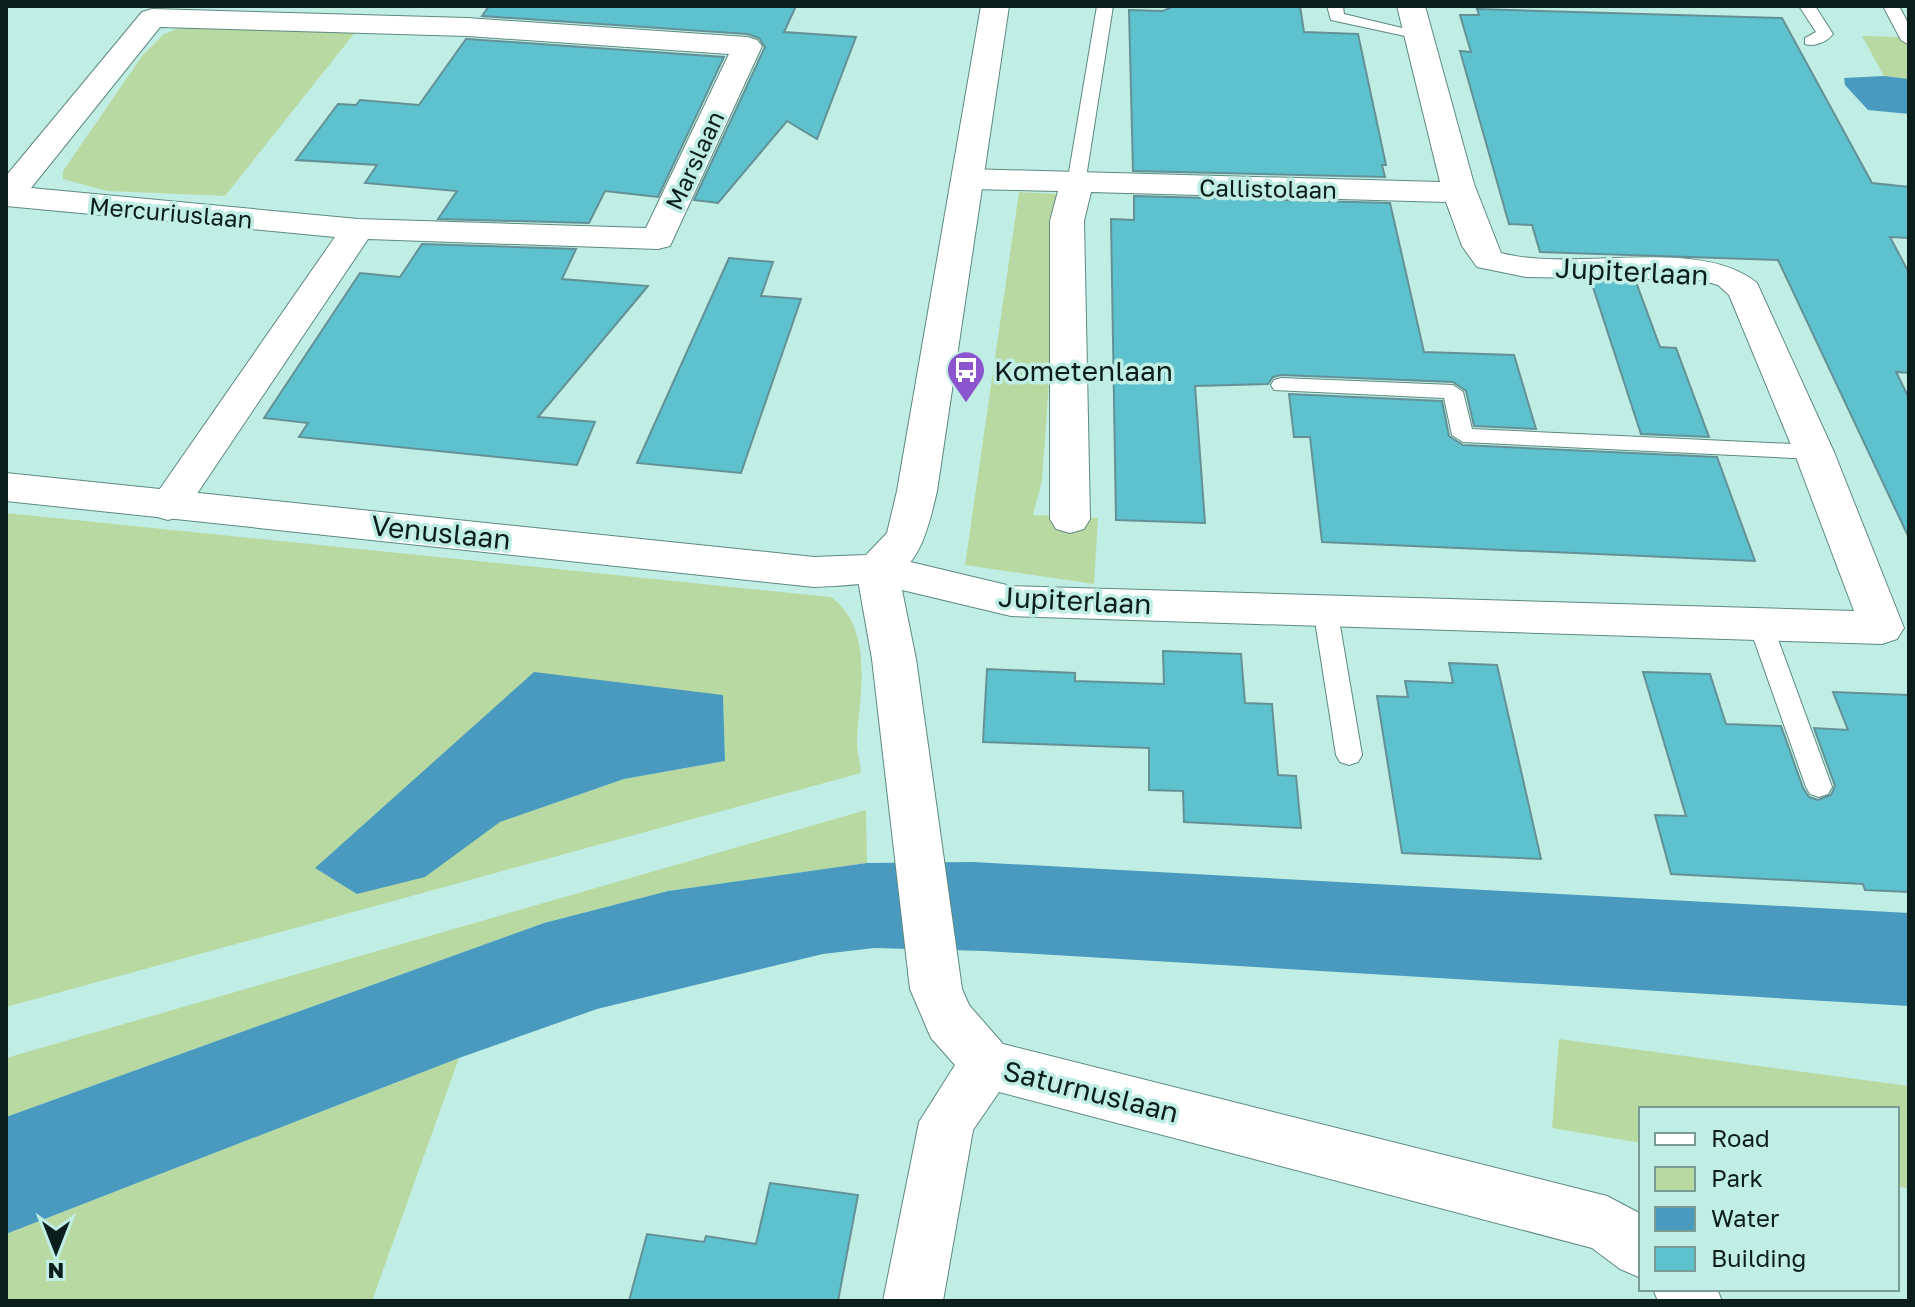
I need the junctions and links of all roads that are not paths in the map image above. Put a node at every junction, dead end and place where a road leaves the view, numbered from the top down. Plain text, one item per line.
1 (995, 6) edge
2 (1105, 6) edge
3 (1335, 6) edge
4 (1807, 6) edge
5 (1891, 6) edge
6 (152, 18) joint
7 (1415, 20) edge
8 (1909, 40) edge
9 (1811, 41) dead end
10 (14, 178) edge
11 (967, 179) junction
12 (1076, 184) junction
13 (1459, 192) junction
14 (358, 229) junction
15 (1281, 385) dead end
16 (1814, 452) junction
17 (6, 487) edge
18 (168, 506) junction
19 (1070, 519) dead end
20 (877, 569) junction
21 (1325, 608) junction
22 (1760, 623) junction
23 (1349, 755) dead end
24 (1819, 787) dead end
25 (987, 1064) junction
26 (1639, 1248) edge
27 (913, 1301) edge

1 - 11 street
2 - 12 lane
3 - 7 lane
4 - 9 lane
5 - 8 lane
6 - 10 street, Mercuriuslaan
6 - 14 street, Marslaan
7 - 13 street, Jupiterlaan
10 - 14 street, Mercuriuslaan
11 - 12 street, Callistolaan
11 - 20 street
12 - 13 street, Callistolaan
12 - 19 street
13 - 16 street, Jupiterlaan
14 - 18 street
15 - 16 lane
16 - 22 street, Jupiterlaan
17 - 18 street, Venuslaan
18 - 20 street, Venuslaan
20 - 21 street, Jupiterlaan
20 - 25 street, Saturnuslaan
21 - 22 street, Jupiterlaan
21 - 23 lane
22 - 24 lane
25 - 26 street, Saturnuslaan
25 - 27 street

